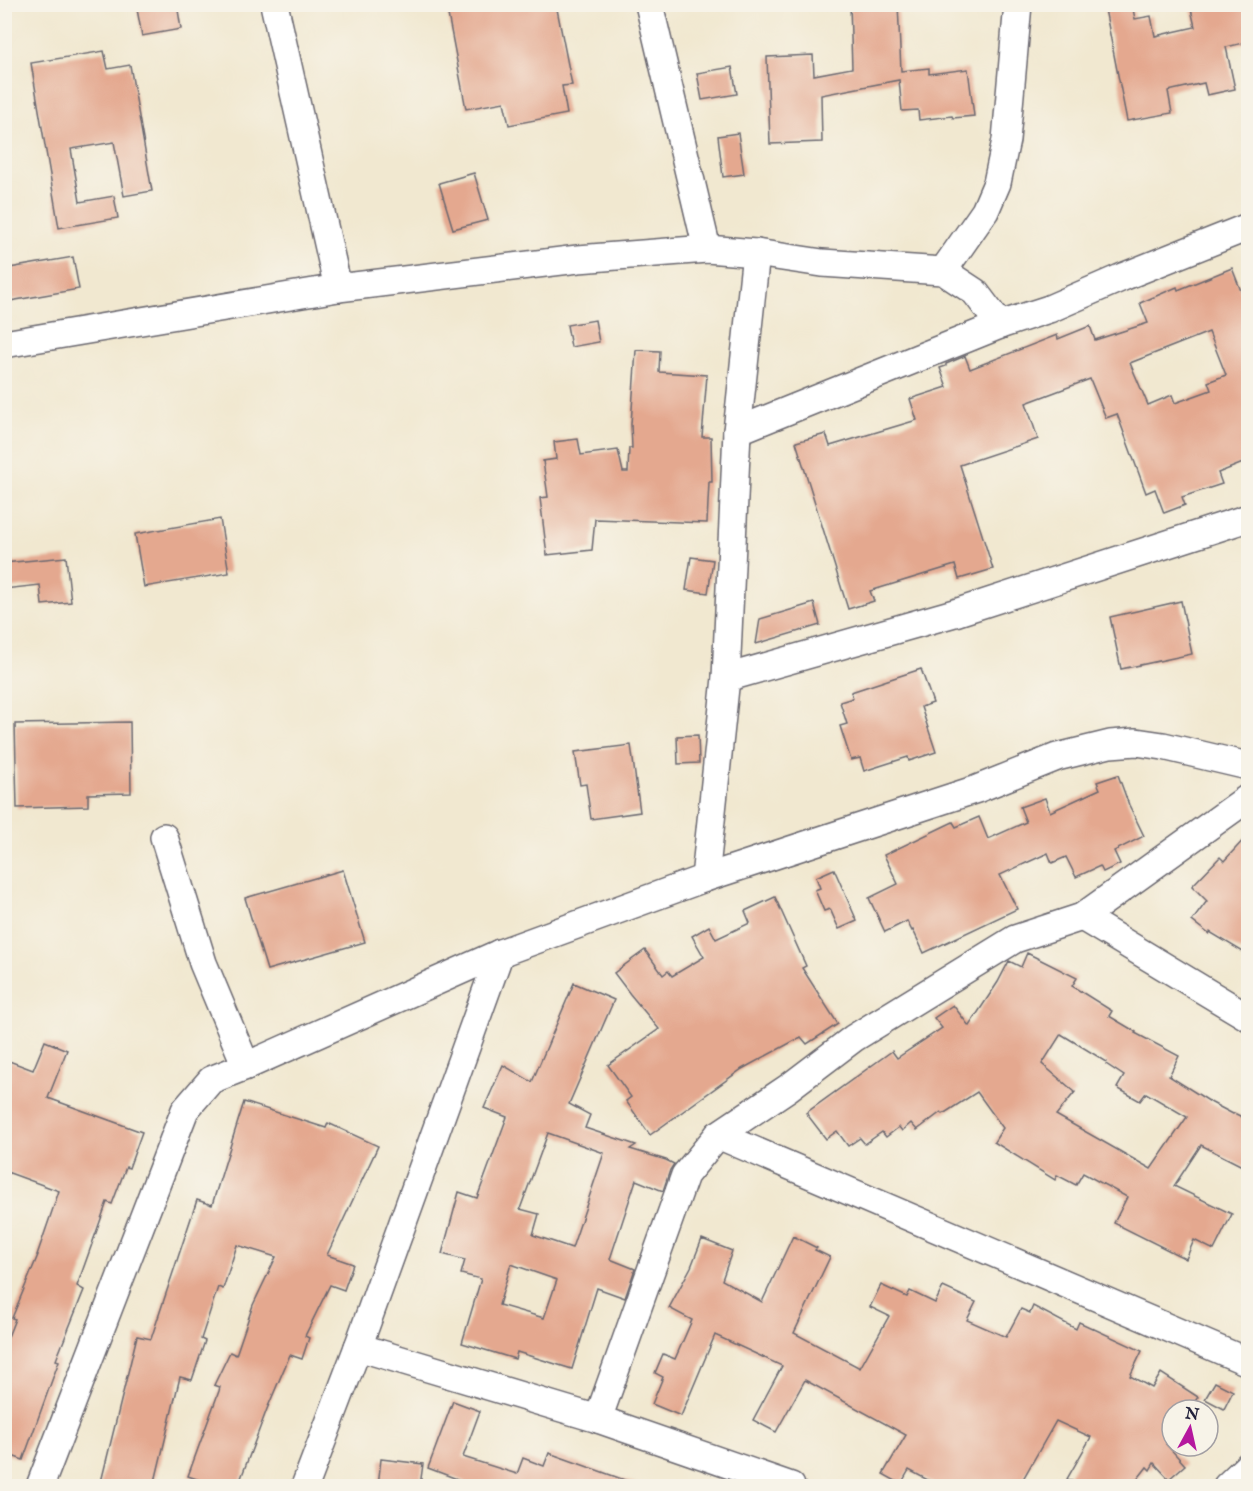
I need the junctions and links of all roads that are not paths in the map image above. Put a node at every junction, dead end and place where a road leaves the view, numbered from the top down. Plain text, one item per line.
1 (274, 4) edge
2 (649, 4) edge
3 (1018, 4) edge
4 (1248, 227) edge
5 (707, 249) junction
6 (756, 253) junction
7 (943, 271) junction
8 (338, 288) junction
9 (1000, 325) junction
10 (4, 344) edge
11 (736, 431) junction
12 (1248, 518) edge
13 (726, 678) junction
14 (1248, 766) edge
15 (1248, 798) edge
16 (164, 837) dead end
17 (705, 878) junction
18 (1082, 917) junction
19 (500, 953) junction
20 (1248, 1017) edge
21 (246, 1066) junction
22 (718, 1135) junction
23 (358, 1347) junction
24 (1248, 1362) edge
25 (598, 1419) junction
26 (1248, 1466) edge
27 (40, 1486) edge
28 (305, 1486) edge
29 (791, 1486) edge
30 (1227, 1486) edge

1 - 8 street
2 - 5 street
3 - 7 street
4 - 9 street
5 - 6 street
5 - 8 street
6 - 7 street
6 - 11 street
7 - 9 street
8 - 10 street
9 - 11 street
11 - 13 street
12 - 13 street
13 - 17 street
14 - 17 street
15 - 18 street
16 - 21 street
17 - 19 street
18 - 20 street
18 - 22 street
19 - 21 street
19 - 23 street
21 - 27 street
22 - 24 street
22 - 25 street
23 - 25 street
23 - 28 street
25 - 29 street
26 - 30 street

